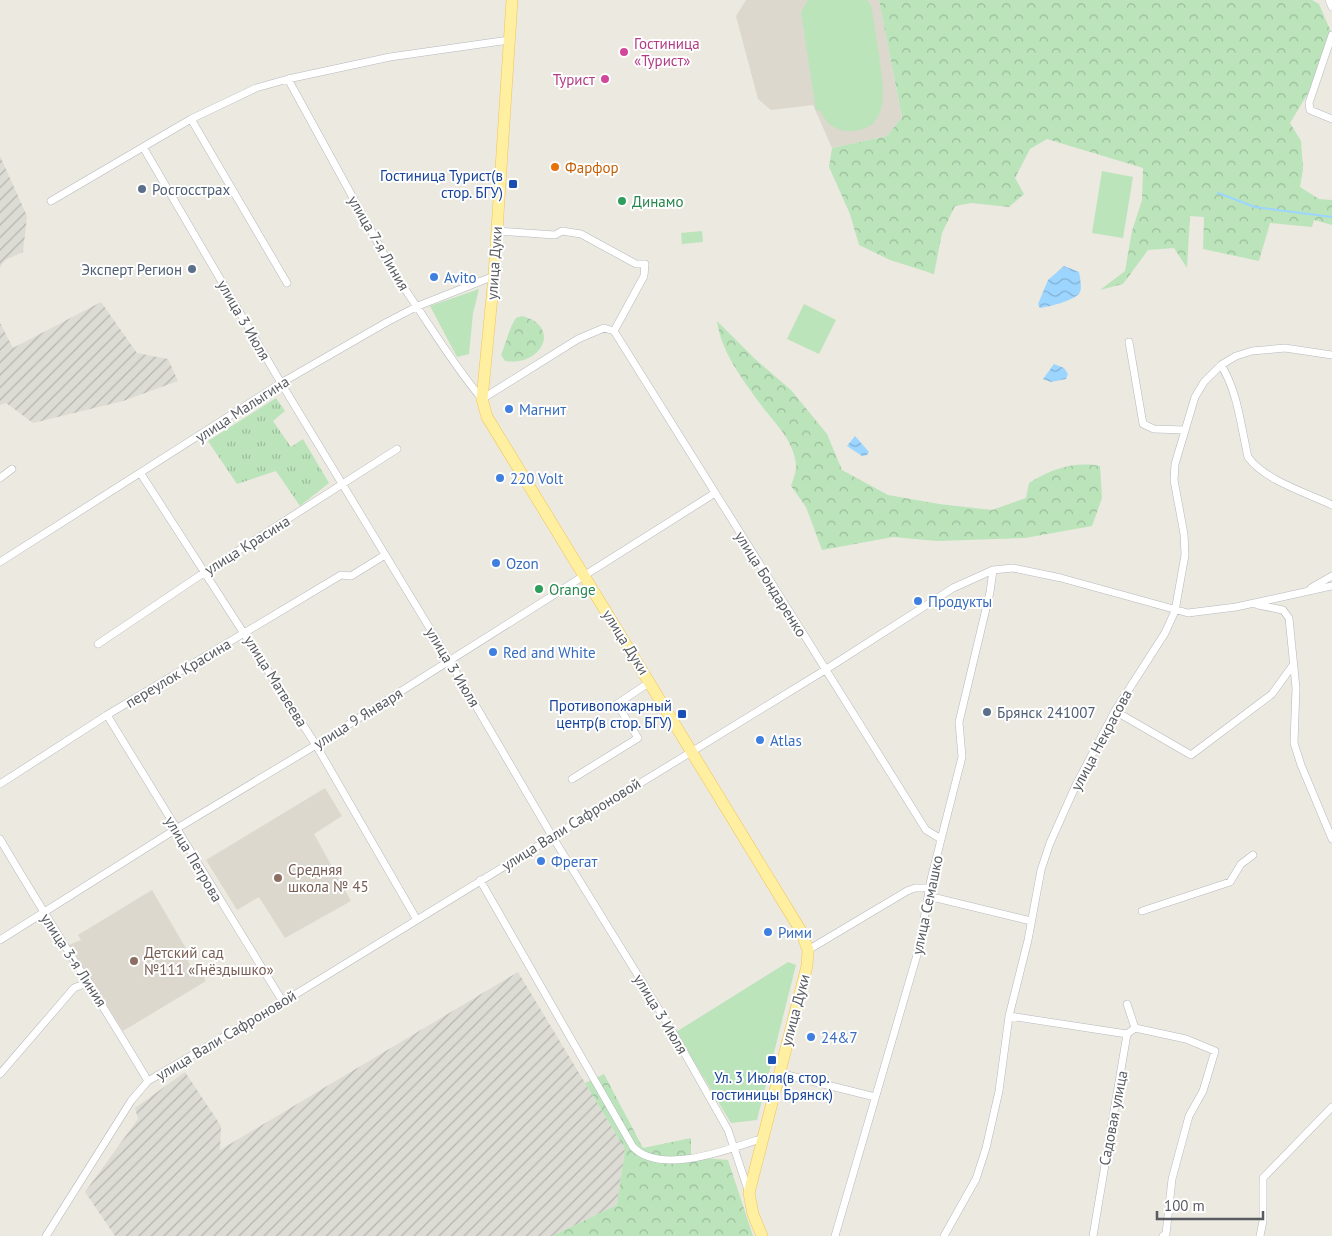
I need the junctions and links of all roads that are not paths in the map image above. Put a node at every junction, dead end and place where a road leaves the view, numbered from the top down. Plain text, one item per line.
1 (512, 0) edge
2 (1329, 0) edge
3 (1332, 7) edge
4 (1332, 35) edge
5 (509, 40) junction
6 (288, 79) junction
7 (191, 119) junction
8 (1332, 119) edge
9 (142, 147) junction
10 (51, 202) dead end
11 (497, 231) junction
12 (494, 276) junction
13 (287, 282) dead end
14 (418, 306) junction
15 (614, 331) junction
16 (1129, 342) dead end
17 (1332, 354) edge
18 (1220, 366) junction
19 (281, 383) junction
20 (482, 399) junction
21 (1185, 430) junction
22 (398, 449) dead end
23 (12, 469) dead end
24 (142, 474) junction
25 (0, 478) edge
26 (343, 485) junction
27 (715, 493) junction
28 (1332, 505) edge
29 (385, 555) junction
30 (0, 562) edge
31 (993, 570) junction
32 (205, 572) junction
33 (585, 576) junction
34 (1332, 576) edge
35 (1332, 586) edge
36 (1306, 591) junction
37 (1254, 604) junction
38 (1175, 611) junction
39 (245, 633) junction
40 (98, 644) dead end
41 (450, 660) junction
42 (1293, 665) junction
43 (824, 670) junction
44 (650, 682) junction
45 (1115, 711) junction
46 (107, 715) junction
47 (316, 745) junction
48 (690, 750) junction
49 (572, 778) dead end
50 (0, 784) edge
51 (176, 830) junction
52 (552, 836) junction
53 (0, 839) edge
54 (941, 839) junction
55 (1332, 839) edge
56 (1253, 855) dead end
57 (480, 880) junction
58 (929, 888) junction
59 (928, 896) junction
60 (1142, 910) dead end
61 (43, 913) junction
62 (417, 920) junction
63 (1031, 921) junction
64 (0, 940) edge
65 (808, 950) junction
66 (89, 982) junction
67 (283, 1002) junction
68 (1127, 1004) dead end
69 (1009, 1016) junction
70 (1135, 1028) junction
71 (1127, 1034) junction
72 (779, 1073) junction
73 (0, 1074) edge
74 (148, 1081) junction
75 (875, 1097) junction
76 (1332, 1107) edge
77 (763, 1138) junction
78 (734, 1147) junction
79 (749, 1193) junction
80 (46, 1236) edge
81 (762, 1236) edge
82 (835, 1236) edge
83 (944, 1236) edge
84 (1093, 1236) edge
85 (1163, 1236) edge
86 (1260, 1236) edge

1 - 5 main road, улица Дуки
2 - 3 street
4 - 8 street
5 - 6 street
5 - 11 main road, улица Дуки
6 - 7 street
6 - 14 street, улица 7-я Линия
7 - 9 street
7 - 13 street
9 - 10 street
9 - 19 street, улица 3 Июля
11 - 12 main road, улица Дуки
11 - 15 street
12 - 14 street, улица Малыгина
12 - 20 main road, улица Дуки
14 - 19 street, улица Малыгина
14 - 20 street, улица 7-я Линия
15 - 20 street
15 - 27 street, улица Бондаренко
16 - 21 street
17 - 18 street, улица Некрасова
18 - 21 street, улица Некрасова
18 - 28 street
19 - 24 street, улица Малыгина
19 - 26 street, улица 3 Июля
20 - 33 main road, улица Дуки
21 - 38 street, улица Некрасова
22 - 26 street, улица Красина
23 - 25 street
24 - 30 street, улица Малыгина
24 - 32 street, улица Матвеева
26 - 29 street, улица 3 Июля
26 - 32 street, улица Красина
27 - 33 street, улица 9 Января
27 - 43 street, улица Бондаренко
29 - 39 street, переулок Красина
29 - 41 street, улица 3 Июля
31 - 38 street, улица Вали Сафроновой
31 - 43 street, улица Вали Сафроновой
31 - 54 street, улица Семашко
32 - 39 street, улица Матвеева
32 - 40 street, улица Красина
33 - 41 street, улица 9 Января
33 - 44 main road, улица Дуки
34 - 36 street
35 - 36 street
36 - 37 street
37 - 38 street, улица Вали Сафроновой
37 - 42 street
38 - 45 street, улица Некрасова
39 - 46 street, переулок Красина
39 - 47 street, улица Матвеева
41 - 47 street, улица 9 Января
41 - 52 street, улица 3 Июля
42 - 45 street
42 - 55 street
43 - 48 street, улица Вали Сафроновой
43 - 54 street, улица Бондаренко
44 - 48 main road, улица Дуки
44 - 49 street
45 - 63 street, улица Некрасова
46 - 50 street, переулок Красина
46 - 51 street, улица Петрова
47 - 51 street, улица 9 Января
47 - 62 street, улица Матвеева
48 - 52 street, улица Вали Сафроновой
48 - 65 main road, улица Дуки
51 - 61 street, улица 9 Января
51 - 67 street, улица Петрова
52 - 57 street, улица Вали Сафроновой
52 - 78 street, улица 3 Июля
53 - 61 street, улица 3-я Линия
54 - 58 street, улица Семашко
56 - 60 street
57 - 62 street, улица Вали Сафроновой
57 - 78 street
58 - 59 street, улица Семашко
58 - 65 street
59 - 63 street
59 - 75 street, улица Семашко
61 - 64 street, улица 9 Января
61 - 66 street, улица 3-я Линия
62 - 67 street, улица Вали Сафроновой
63 - 69 street, улица Некрасова
65 - 72 main road, улица Дуки
66 - 73 street
66 - 74 street, улица 3-я Линия
67 - 74 street, улица Вали Сафроновой
68 - 70 street
69 - 71 street
69 - 83 street, улица Некрасова
70 - 71 street
70 - 85 street
71 - 84 street, Садовая улица
72 - 75 street
72 - 77 main road, улица Дуки
74 - 80 street, улица Вали Сафроновой
75 - 82 street, улица Семашко
76 - 86 street
77 - 78 street
77 - 79 main road, улица Дуки
78 - 79 street, улица 3 Июля
79 - 81 main road, улица Дуки

